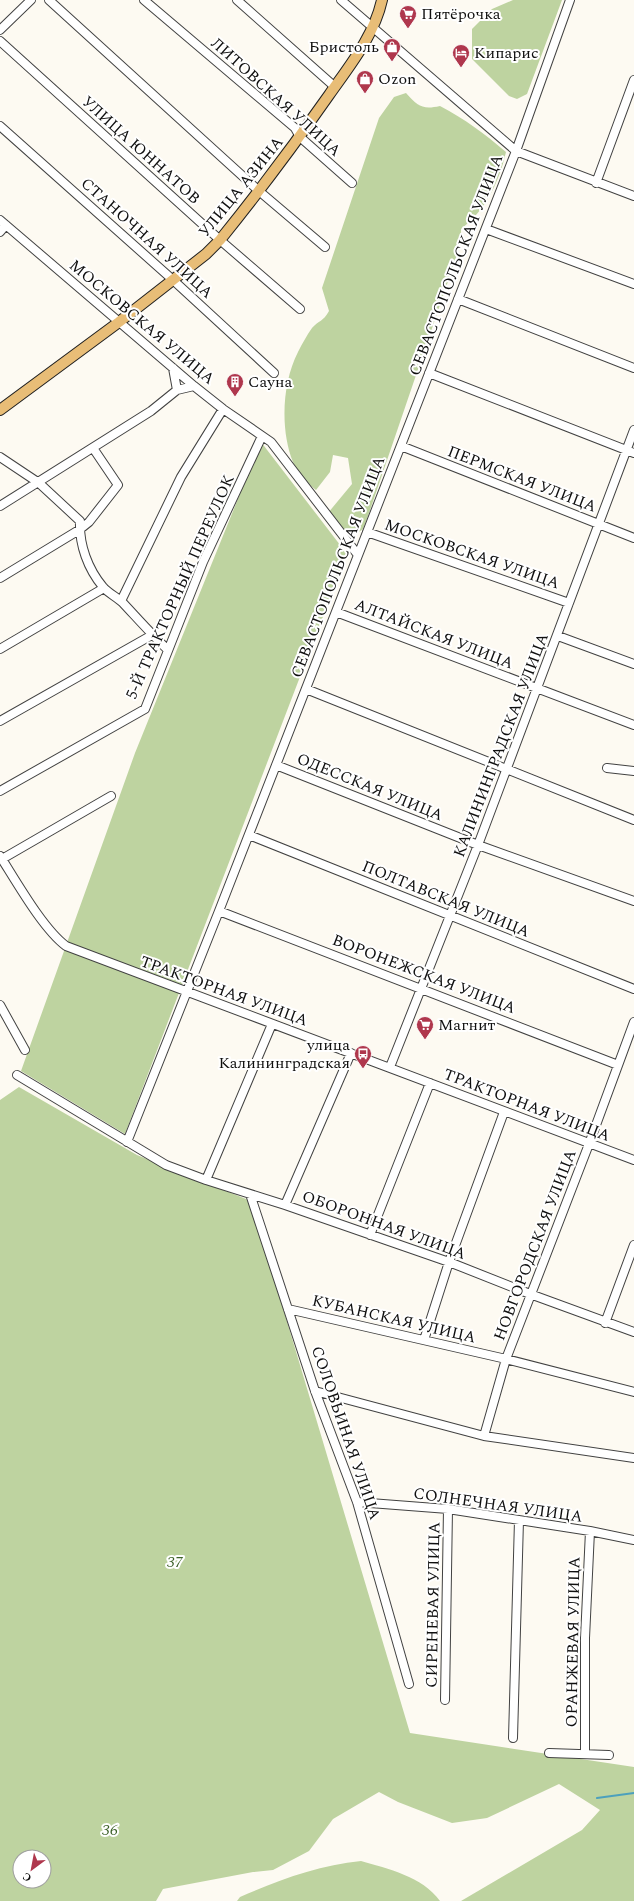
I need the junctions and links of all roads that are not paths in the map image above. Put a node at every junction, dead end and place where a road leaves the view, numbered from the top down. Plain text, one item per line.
1 (31, 0) edge
2 (49, 0) edge
3 (144, 0) edge
4 (237, 0) edge
5 (341, 0) edge
6 (382, 0) edge
7 (570, 0) edge
8 (373, 28) junction
9 (0, 30) edge
10 (0, 41) edge
11 (634, 80) edge
12 (335, 87) junction
13 (0, 126) edge
14 (300, 137) junction
15 (516, 151) junction
16 (596, 182) junction
17 (352, 183) dead end
18 (259, 191) junction
19 (634, 196) edge
20 (3, 223) edge
21 (486, 229) junction
22 (0, 232) edge
23 (220, 240) junction
24 (325, 247) dead end
25 (173, 280) junction
26 (634, 284) edge
27 (458, 299) junction
28 (300, 309) dead end
29 (119, 322) junction
30 (173, 368) junction
31 (634, 368) edge
32 (274, 373) dead end
33 (429, 373) junction
34 (194, 386) junction
35 (177, 390) junction
36 (223, 409) junction
37 (0, 410) edge
38 (634, 430) edge
39 (262, 436) junction
40 (400, 446) junction
41 (93, 448) junction
42 (630, 451) edge
43 (0, 457) edge
44 (39, 483) junction
45 (0, 506) edge
46 (599, 524) junction
47 (79, 530) junction
48 (367, 532) junction
49 (634, 538) edge
50 (358, 555) junction
51 (0, 578) edge
52 (104, 588) junction
53 (121, 601) junction
54 (569, 603) junction
55 (336, 612) junction
56 (152, 635) junction
57 (558, 636) junction
58 (0, 649) edge
59 (168, 650) junction
60 (634, 664) edge
61 (536, 688) junction
62 (306, 689) junction
63 (0, 721) edge
64 (634, 725) edge
65 (276, 765) junction
66 (607, 768) dead end
67 (506, 770) junction
68 (634, 771) edge
69 (0, 791) edge
70 (111, 796) dead end
71 (634, 820) edge
72 (248, 835) junction
73 (478, 845) junction
74 (1, 858) edge
75 (634, 901) edge
76 (219, 911) junction
77 (449, 915) junction
78 (422, 988) junction
79 (634, 989) edge
80 (187, 993) junction
81 (0, 1005) edge
82 (634, 1022) edge
83 (272, 1024) junction
84 (25, 1050) dead end
85 (351, 1053) junction
86 (618, 1065) junction
87 (390, 1067) junction
88 (17, 1075) dead end
89 (430, 1083) junction
90 (504, 1112) junction
91 (127, 1142) junction
92 (589, 1144) junction
93 (634, 1160) edge
94 (206, 1180) junction
95 (250, 1194) junction
96 (285, 1205) junction
97 (370, 1235) junction
98 (634, 1245) edge
99 (449, 1262) junction
100 (530, 1294) junction
101 (288, 1309) junction
102 (605, 1323) junction
103 (634, 1332) edge
104 (424, 1340) junction
105 (506, 1359) junction
106 (315, 1391) junction
107 (634, 1392) edge
108 (484, 1436) junction
109 (634, 1458) edge
110 (357, 1502) junction
111 (448, 1510) junction
112 (519, 1520) junction
113 (590, 1531) junction
114 (634, 1540) edge
115 (409, 1684) dead end
116 (445, 1700) dead end
117 (513, 1738) dead end
118 (549, 1752) dead end
119 (585, 1754) junction
120 (609, 1755) dead end

1 - 9 street
2 - 18 street
3 - 14 street, ЛИТОВСКАЯ УЛИЦА
4 - 12 street
5 - 8 street
6 - 8 main road, УЛИЦА АЗИНА
7 - 15 street, СЕВАСТОПОЛЬСКАЯ УЛИЦА
8 - 12 main road, УЛИЦА АЗИНА
8 - 15 street
10 - 23 street, УЛИЦА ЮННАТОВ
11 - 16 street
12 - 14 main road, УЛИЦА АЗИНА
13 - 25 street, СТАНОЧНАЯ УЛИЦА
14 - 17 street, ЛИТОВСКАЯ УЛИЦА
14 - 18 main road, УЛИЦА АЗИНА
15 - 16 street
15 - 21 street, СЕВАСТОПОЛЬСКАЯ УЛИЦА
16 - 19 street
18 - 23 main road, УЛИЦА АЗИНА
18 - 24 street
20 - 22 street
20 - 29 street, МОСКОВСКАЯ УЛИЦА
21 - 26 street
21 - 27 street, СЕВАСТОПОЛЬСКАЯ УЛИЦА
23 - 25 main road, УЛИЦА АЗИНА
23 - 28 street, УЛИЦА ЮННАТОВ
25 - 29 main road, УЛИЦА АЗИНА
25 - 32 street, СТАНОЧНАЯ УЛИЦА
27 - 31 street
27 - 33 street, СЕВАСТОПОЛЬСКАЯ УЛИЦА
29 - 30 street, МОСКОВСКАЯ УЛИЦА
29 - 37 main road, УЛИЦА АЗИНА
30 - 34 street, МОСКОВСКАЯ УЛИЦА
30 - 35 street
33 - 40 street, СЕВАСТОПОЛЬСКАЯ УЛИЦА
33 - 42 street
34 - 35 street
34 - 36 street, МОСКОВСКАЯ УЛИЦА
35 - 41 street
36 - 39 street, МОСКОВСКАЯ УЛИЦА
36 - 53 street
38 - 42 street, КАЛИНИНГРАДСКАЯ УЛИЦА
39 - 50 street, МОСКОВСКАЯ УЛИЦА
39 - 59 street, 5-Й ТРАКТОРНЫЙ ПЕРЕУЛОК
40 - 46 street, ПЕРМСКАЯ УЛИЦА
40 - 48 street, СЕВАСТОПОЛЬСКАЯ УЛИЦА
41 - 44 street
41 - 47 street
42 - 46 street, КАЛИНИНГРАДСКАЯ УЛИЦА
43 - 44 street
44 - 45 street
44 - 47 street
46 - 49 street, ПЕРМСКАЯ УЛИЦА
46 - 54 street, КАЛИНИНГРАДСКАЯ УЛИЦА
47 - 51 street
47 - 52 street
48 - 50 street, СЕВАСТОПОЛЬСКАЯ УЛИЦА
48 - 54 street, МОСКОВСКАЯ УЛИЦА
50 - 55 street, СЕВАСТОПОЛЬСКАЯ УЛИЦА
52 - 53 street
52 - 58 street
53 - 56 street
54 - 57 street, КАЛИНИНГРАДСКАЯ УЛИЦА
55 - 61 street, АЛТАЙСКАЯ УЛИЦА
55 - 62 street, СЕВАСТОПОЛЬСКАЯ УЛИЦА
56 - 59 street
56 - 63 street
57 - 60 street
57 - 61 street, КАЛИНИНГРАДСКАЯ УЛИЦА
59 - 69 street, 5-Й ТРАКТОРНЫЙ ПЕРЕУЛОК
61 - 64 street, АЛТАЙСКАЯ УЛИЦА
61 - 67 street, КАЛИНИНГРАДСКАЯ УЛИЦА
62 - 65 street, СЕВАСТОПОЛЬСКАЯ УЛИЦА
62 - 67 street
65 - 72 street, СЕВАСТОПОЛЬСКАЯ УЛИЦА
65 - 73 street, ОДЕССКАЯ УЛИЦА
66 - 68 street
67 - 71 street
67 - 73 street, КАЛИНИНГРАДСКАЯ УЛИЦА
70 - 74 street
72 - 76 street, СЕВАСТОПОЛЬСКАЯ УЛИЦА
72 - 77 street, ПОЛТАВСКАЯ УЛИЦА
73 - 75 street, ОДЕССКАЯ УЛИЦА
73 - 77 street, КАЛИНИНГРАДСКАЯ УЛИЦА
74 - 80 street, ТРАКТОРНАЯ УЛИЦА
76 - 78 street, ВОРОНЕЖСКАЯ УЛИЦА
76 - 80 street, СЕВАСТОПОЛЬСКАЯ УЛИЦА
77 - 78 street, КАЛИНИНГРАДСКАЯ УЛИЦА
77 - 79 street, ПОЛТАВСКАЯ УЛИЦА
78 - 86 street, ВОРОНЕЖСКАЯ УЛИЦА
78 - 87 street, КАЛИНИНГРАДСКАЯ УЛИЦА
80 - 83 street, ТРАКТОРНАЯ УЛИЦА
80 - 91 street, СЕВАСТОПОЛЬСКАЯ УЛИЦА
81 - 84 street
82 - 86 street, НОВГОРОДСКАЯ УЛИЦА
83 - 85 street, ТРАКТОРНАЯ УЛИЦА
83 - 94 street
85 - 87 street, ТРАКТОРНАЯ УЛИЦА
85 - 96 street
86 - 92 street, НОВГОРОДСКАЯ УЛИЦА
87 - 89 street, ТРАКТОРНАЯ УЛИЦА
88 - 91 street, ОБОРОННАЯ УЛИЦА
89 - 90 street, ТРАКТОРНАЯ УЛИЦА
89 - 97 street
90 - 92 street, ТРАКТОРНАЯ УЛИЦА
90 - 99 street
91 - 94 street, ОБОРОННАЯ УЛИЦА
92 - 93 street, ТРАКТОРНАЯ УЛИЦА
92 - 100 street, НОВГОРОДСКАЯ УЛИЦА
94 - 95 street, ОБОРОННАЯ УЛИЦА
95 - 96 street, ОБОРОННАЯ УЛИЦА
95 - 101 street, СОЛОВЬИНАЯ УЛИЦА
96 - 97 street, ОБОРОННАЯ УЛИЦА
97 - 99 street, ОБОРОННАЯ УЛИЦА
98 - 102 street
99 - 100 street, ОБОРОННАЯ УЛИЦА
99 - 104 street
100 - 102 street, ОБОРОННАЯ УЛИЦА
100 - 105 street, НОВГОРОДСКАЯ УЛИЦА
101 - 104 street, КУБАНСКАЯ УЛИЦА
101 - 106 street, СОЛОВЬИНАЯ УЛИЦА
102 - 103 street, ОБОРОННАЯ УЛИЦА
104 - 105 street, КУБАНСКАЯ УЛИЦА
105 - 107 street, КУБАНСКАЯ УЛИЦА
105 - 108 street, НОВГОРОДСКАЯ УЛИЦА
106 - 108 street
106 - 110 street, СОЛОВЬИНАЯ УЛИЦА
108 - 109 street
110 - 111 street, СОЛНЕЧНАЯ УЛИЦА
110 - 115 street, СОЛОВЬИНАЯ УЛИЦА
111 - 112 street, СОЛНЕЧНАЯ УЛИЦА
111 - 116 street, СИРЕНЕВАЯ УЛИЦА
112 - 113 street, СОЛНЕЧНАЯ УЛИЦА
112 - 117 street
113 - 114 street, СОЛНЕЧНАЯ УЛИЦА
113 - 119 street, ОРАНЖЕВАЯ УЛИЦА
118 - 119 street
119 - 120 street

